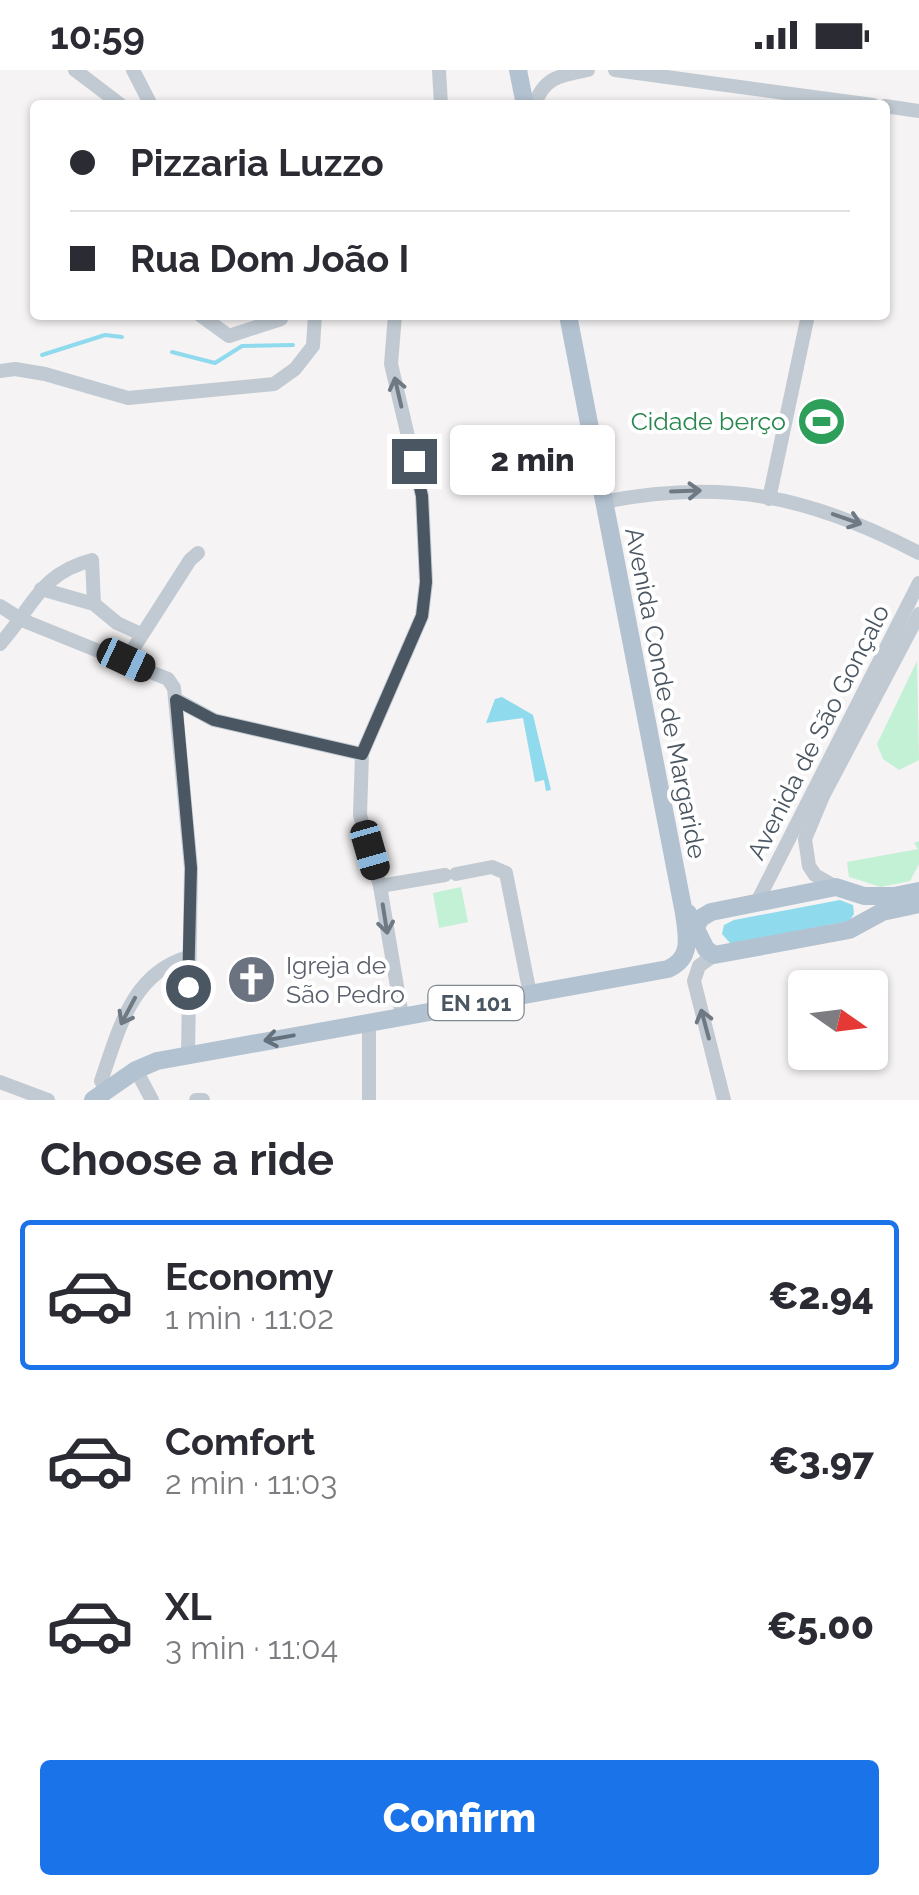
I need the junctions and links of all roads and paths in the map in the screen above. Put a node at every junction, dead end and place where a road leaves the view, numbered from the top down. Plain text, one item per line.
1 (76, 70) edge
2 (132, 70) edge
3 (438, 70) edge
4 (518, 70) edge
5 (588, 70) edge
6 (615, 70) edge
7 (115, 100) edge
8 (149, 100) edge
9 (441, 100) edge
10 (524, 100) edge
11 (537, 100) edge
12 (825, 100) edge
13 (890, 107) edge
14 (919, 111) edge
15 (207, 320) edge
16 (278, 320) edge
17 (315, 320) edge
18 (395, 320) edge
19 (569, 320) edge
20 (807, 320) edge
21 (0, 371) edge
22 (770, 498) junction
23 (603, 502) junction
24 (198, 553) dead end
25 (919, 553) edge
26 (919, 584) edge
27 (41, 589) junction
28 (94, 604) junction
29 (0, 606) edge
30 (919, 614) edge
31 (22, 620) junction
32 (141, 634) junction
33 (0, 644) edge
34 (126, 660) junction
35 (176, 700) junction
36 (362, 754) junction
37 (380, 886) junction
38 (836, 887) junction
39 (919, 890) edge
40 (864, 896) junction
41 (757, 902) junction
42 (919, 904) edge
43 (863, 922) junction
44 (692, 932) junction
45 (714, 955) junction
46 (188, 957) junction
47 (530, 994) junction
48 (402, 1016) junction
49 (370, 1022) junction
50 (188, 1055) junction
51 (136, 1070) junction
52 (0, 1082) edge
53 (100, 1095) edge
54 (48, 1100) edge
55 (152, 1100) edge
56 (369, 1100) edge
57 (724, 1100) edge

1 - 7 street
2 - 8 street
3 - 9 street
4 - 10 main road
5 - 11 street
6 - 12 street
13 - 14 street
15 - 16 street
17 - 21 street
36 -> 18 street
19 - 23 main road, Avenida Conde de Margaride
20 - 22 street
23 -> 22 street
22 -> 25 street
23 - 44 main road, Avenida Conde de Margaride
24 - 32 street
26 - 41 street, Avenida de São Gonçalo
27 - 28 street
27 - 28 street
27 - 31 street
28 - 32 street
29 - 31 street
30 - 38 street, Avenida de São Gonçalo
31 - 33 street
31 - 34 street
32 - 34 street
34 - 35 street
35 - 36 street
35 - 46 street
36 - 37 street
37 - 47 street
37 -> 48 street
38 - 40 main road, EN 101
38 - 41 main road, EN 101
39 - 40 main road, EN 101
40 - 43 main road
41 - 44 main road, EN 101
42 - 43 main road
43 - 45 main road
44 - 45 main road
44 - 47 main road, EN 101
57 -> 45 street
46 - 50 street
46 -> 53 street
47 - 48 main road, EN 101
48 - 49 main road, EN 101
49 -> 50 main road, EN 101
49 - 56 street
50 - 51 main road, EN 101
51 - 53 main road, EN 101
51 - 55 street
52 - 54 street

